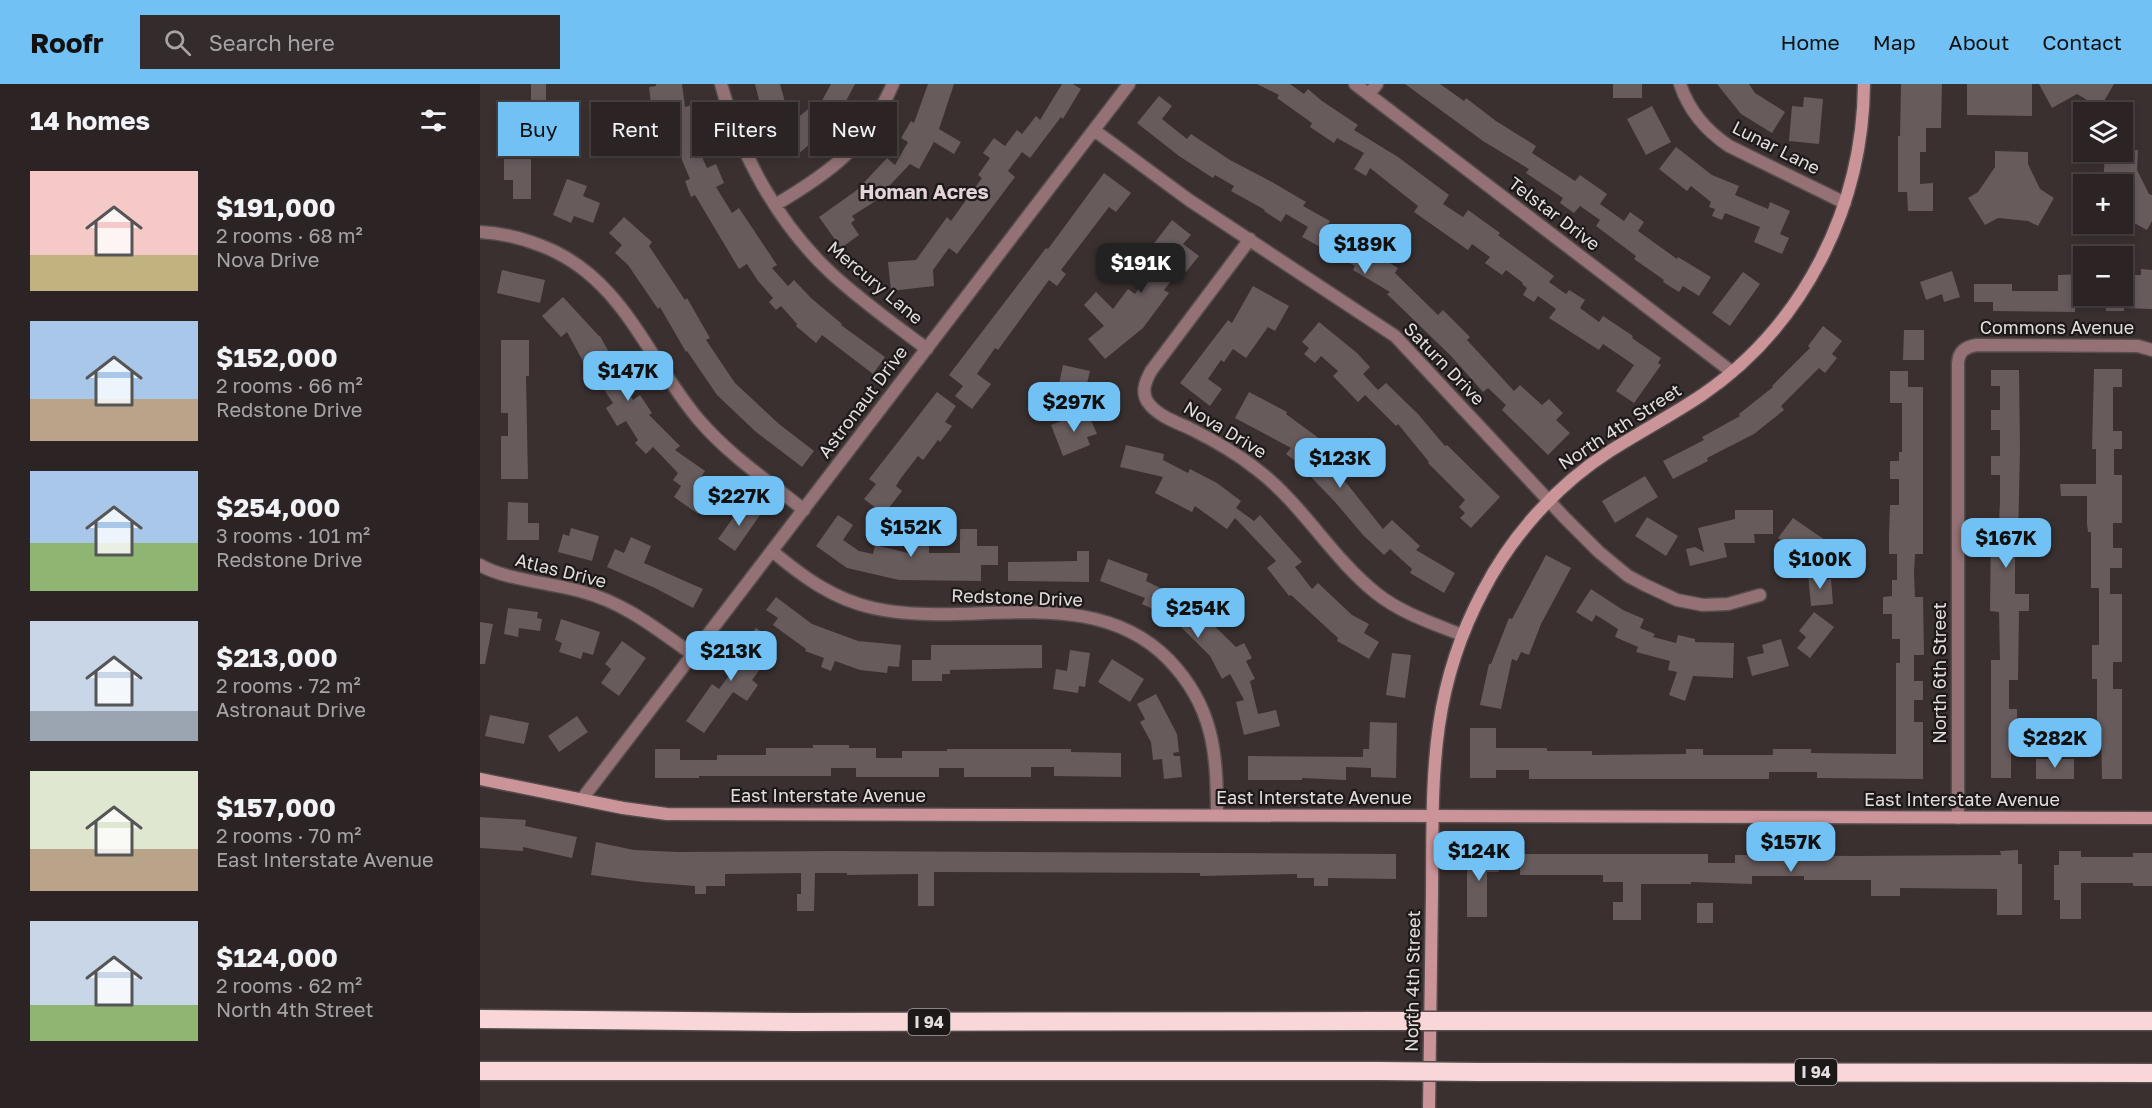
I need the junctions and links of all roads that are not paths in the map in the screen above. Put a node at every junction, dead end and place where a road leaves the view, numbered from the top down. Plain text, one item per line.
1 (721, 84) edge
2 (893, 84) edge
3 (1129, 84) edge
4 (1356, 84) edge
5 (1377, 84) edge
6 (1680, 84) edge
7 (1864, 84) edge
8 (1369, 94) junction
9 (1094, 130) junction
10 (1845, 203) junction
11 (775, 205) junction
12 (480, 232) edge
13 (1250, 239) junction
14 (927, 349) junction
15 (1962, 350) joint
16 (2152, 350) edge
17 (1731, 372) junction
18 (1549, 501) junction
19 (804, 510) junction
20 (772, 551) junction
21 (480, 565) edge
22 (1760, 595) dead end
23 (1461, 635) junction
24 (692, 654) junction
25 (480, 779) edge
26 (582, 799) junction
27 (1217, 815) junction
28 (1432, 816) junction
29 (1958, 818) junction
30 (2152, 818) edge
31 (480, 1019) edge
32 (2152, 1021) edge
33 (480, 1071) edge
34 (2152, 1072) edge
35 (1429, 1108) edge

1 - 11 street, Mercury Lane
2 - 11 street
3 - 9 street, Astronaut Drive
4 - 8 street, Telstar Drive
5 - 8 street
6 - 10 street, Lunar Lane
7 - 10 street, North 4th Street
8 - 17 street, Telstar Drive
9 - 13 street, Saturn Drive
9 - 14 street, Astronaut Drive
10 - 17 street, North 4th Street
11 - 14 street, Mercury Lane
12 - 19 street
13 - 18 street, Saturn Drive
13 - 23 street, Nova Drive
14 - 19 street, Astronaut Drive
15 - 16 street, Commons Avenue
15 - 29 street, North 6th Street
17 - 18 street, North 4th Street
18 - 22 street, Saturn Drive
18 - 23 street, North 4th Street
19 - 20 street, Astronaut Drive
20 - 24 street, Astronaut Drive
20 - 27 street, Redstone Drive
21 - 24 street, Atlas Drive
23 - 28 street, North 4th Street
24 - 26 street, Astronaut Drive
25 - 26 street, East Interstate Avenue
26 - 27 street, East Interstate Avenue
27 - 28 street, East Interstate Avenue
28 - 29 street, East Interstate Avenue
28 - 35 street, North 4th Street
29 - 30 street, East Interstate Avenue
31 - 32 highway, I 94, bridge
33 - 34 highway, I 94, bridge

